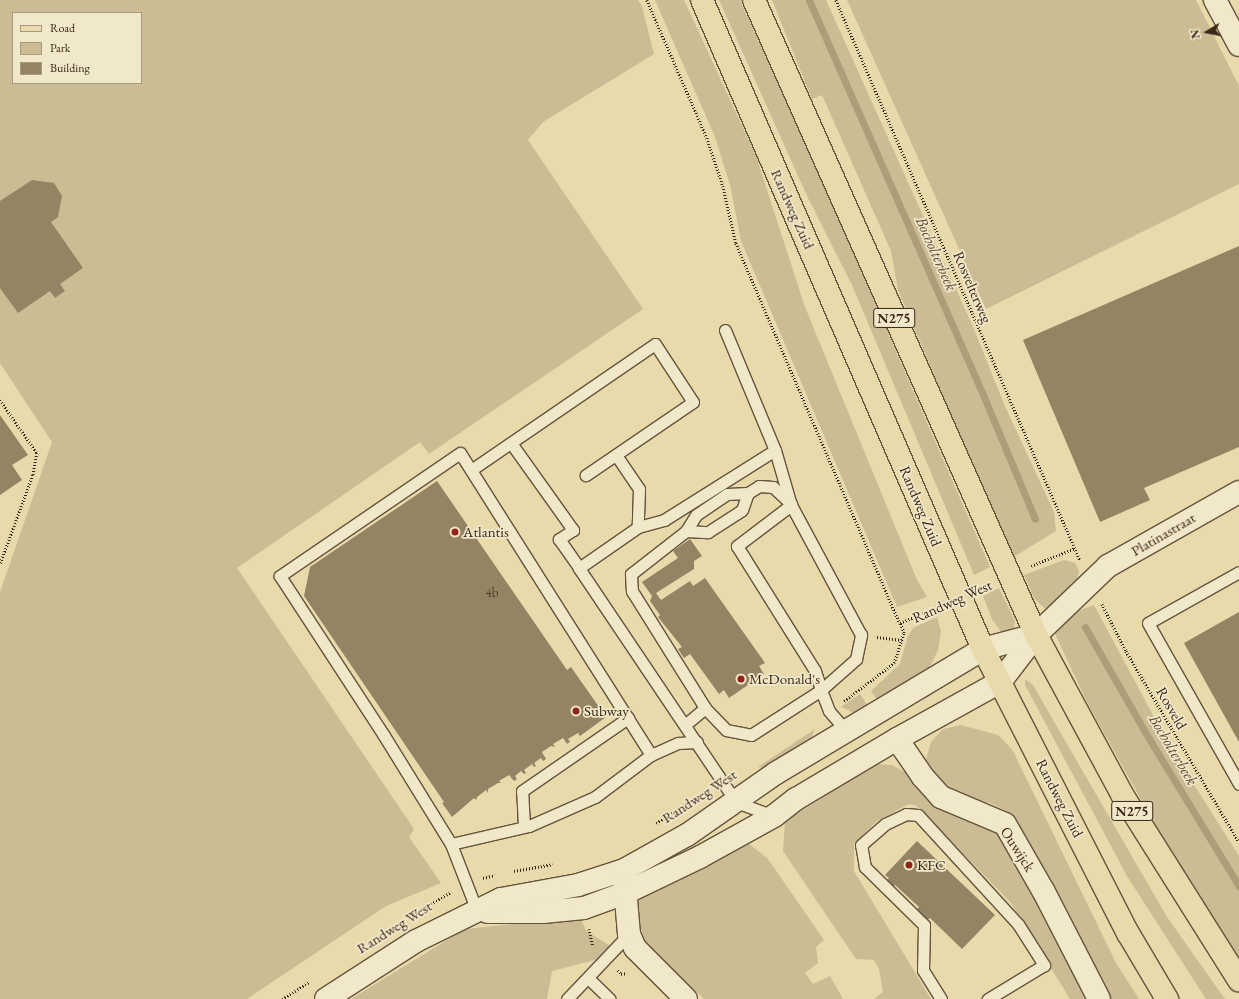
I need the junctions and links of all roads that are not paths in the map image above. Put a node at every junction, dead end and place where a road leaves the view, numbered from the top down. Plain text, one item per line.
1 (702, 0) edge
2 (754, 0) edge
3 (1215, 0) edge
4 (1239, 45) edge
5 (726, 330) dead end
6 (512, 442) junction
7 (775, 450) junction
8 (616, 455) junction
9 (471, 470) junction
10 (586, 475) dead end
11 (1239, 492) edge
12 (748, 493) junction
13 (791, 505) junction
14 (638, 527) junction
15 (686, 531) junction
16 (579, 568) junction
17 (1239, 572) edge
18 (1091, 583) joint
19 (1036, 635) junction
20 (983, 649) junction
21 (1000, 682) junction
22 (821, 690) junction
23 (705, 708) junction
24 (628, 718) junction
25 (686, 724) junction
26 (847, 732) junction
27 (897, 740) junction
28 (698, 742) junction
29 (651, 755) junction
30 (1239, 784) edge
31 (736, 802) junction
32 (774, 816) junction
33 (524, 826) junction
34 (451, 844) junction
35 (624, 870) junction
36 (625, 893) junction
37 (477, 912) junction
38 (629, 934) junction
39 (588, 978) junction
40 (1239, 980) edge
41 (326, 999) edge
42 (567, 999) edge
43 (610, 999) edge
44 (686, 999) edge
45 (941, 999) edge
46 (988, 999) edge
47 (1099, 999) edge
48 (1167, 999) edge

1 - 20 main road, Randweg Zuid
2 - 19 main road, N275
3 - 4 street
5 - 7 lane
6 - 8 lane
6 - 9 lane
6 - 16 lane
7 - 13 lane
7 - 14 lane
8 - 10 lane
8 - 14 lane
9 - 24 lane
9 - 34 lane
11 - 18 street, Platinastraat
12 - 13 lane
12 - 15 lane
12 - 15 lane
13 - 22 lane
13 - 22 lane
14 - 16 lane
15 - 23 lane
16 - 25 lane
17 - 30 lane
18 - 19 street, Randweg West
19 - 20 street, Randweg West
19 - 21 street, Randweg West
19 - 40 main road, N275
20 - 21 main road, Randweg Zuid
20 - 26 street, Randweg West
21 - 27 street, Randweg West
21 - 48 main road, Randweg Zuid
22 - 23 lane
22 - 26 lane
23 - 25 lane
24 - 29 lane
24 - 33 lane
25 - 28 lane
26 - 31 street, Randweg West
27 - 32 street, Randweg West
27 - 47 street, Ouwijck
28 - 29 lane
28 - 31 lane
29 - 33 lane
31 - 32 lane
31 - 35 street, Randweg West
32 - 36 street, Randweg West
33 - 34 lane
34 - 37 lane
35 - 36 street
35 - 37 street, Randweg West
36 - 37 street, Randweg West
36 - 38 street
37 - 41 street, Randweg West
38 - 39 lane
38 - 44 street
39 - 42 lane
39 - 43 lane
45 - 46 lane

